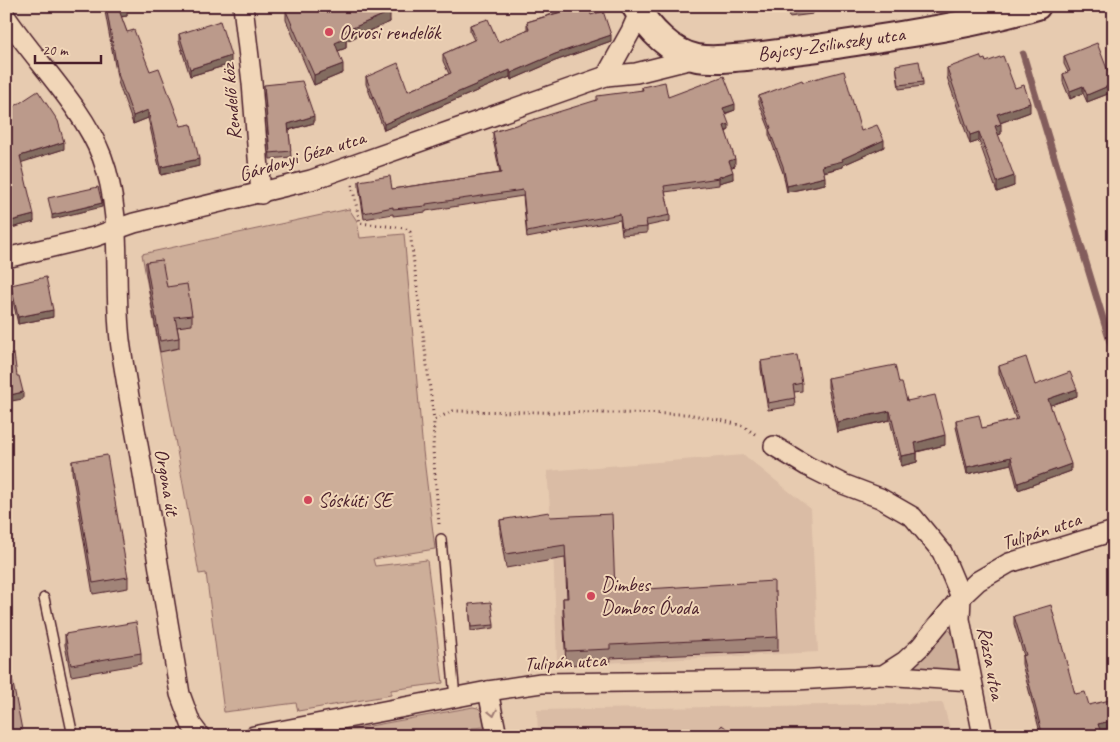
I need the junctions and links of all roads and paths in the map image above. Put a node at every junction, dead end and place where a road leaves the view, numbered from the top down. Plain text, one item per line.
1 (244, 6) edge
2 (1031, 8) edge
3 (637, 10) edge
4 (6, 17) edge
5 (696, 58) junction
6 (606, 76) junction
7 (348, 168) junction
8 (261, 194) junction
9 (115, 230) junction
10 (6, 258) edge
11 (434, 420) junction
12 (774, 446) joint
13 (1114, 532) edge
14 (441, 540) joint
15 (961, 597) junction
16 (44, 598) dead end
17 (882, 675) junction
18 (971, 681) junction
19 (488, 691) junction
20 (455, 698) junction
21 (194, 732) edge
22 (73, 736) edge
23 (254, 736) edge
24 (496, 736) edge
25 (983, 736) edge

1 - 8 street, Rendelő köz
2 - 5 street, Bajcsy-Zsilinszky utca
3 - 5 street, Bajcsy-Zsilinszky utca
3 - 6 street
4 - 9 street, Orgona út
5 - 6 street, Gárdonyi Géza utca
6 - 7 street, Gárdonyi Géza utca
7 - 8 street, Gárdonyi Géza utca
7 - 11 path
8 - 9 street, Gárdonyi Géza utca
9 - 10 street, Gárdonyi Géza utca
9 - 21 street, Orgona út
11 - 12 path
11 - 14 path
12 - 15 street
13 - 15 street, Tulipán utca
14 - 20 lane
15 - 17 street, Tulipán utca
15 - 18 street, Rózsa utca
16 - 22 lane
17 - 18 street, Tulipán utca
17 - 19 street, Tulipán utca
18 - 25 street, Rózsa utca
19 - 20 street, Tulipán utca
19 -> 24 street
20 - 23 street, Tulipán utca

